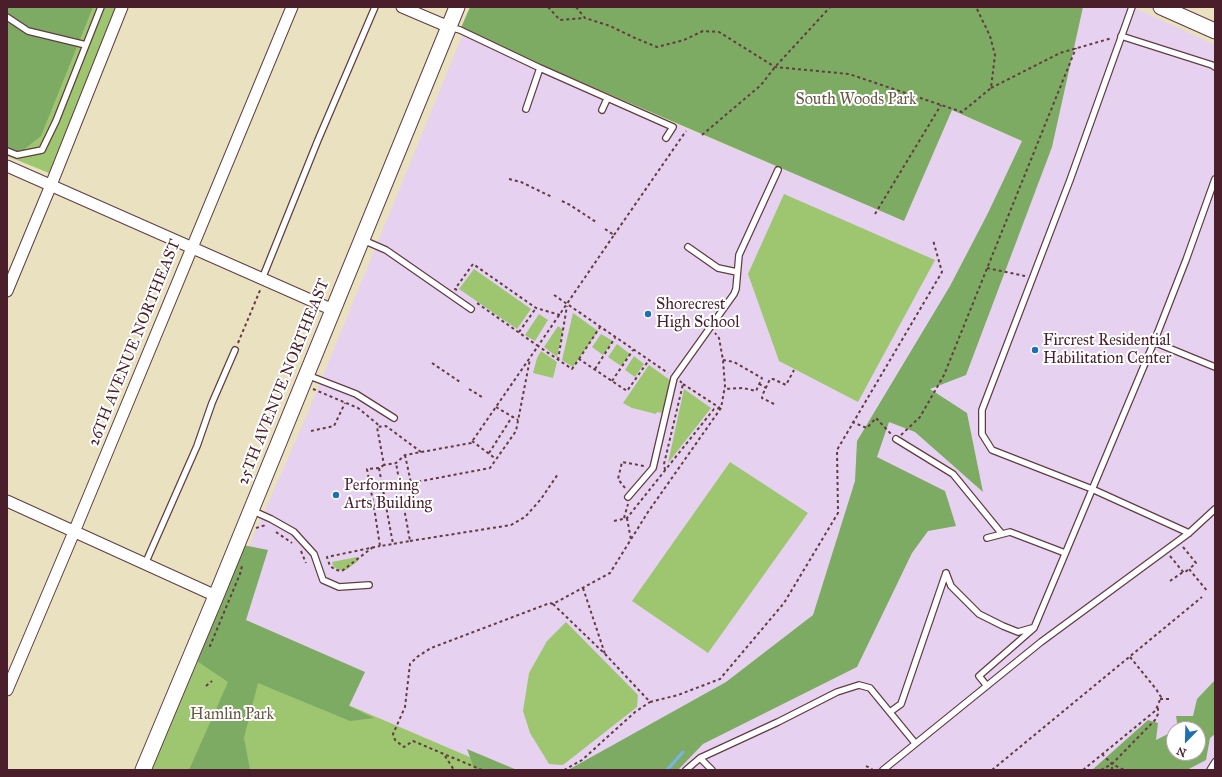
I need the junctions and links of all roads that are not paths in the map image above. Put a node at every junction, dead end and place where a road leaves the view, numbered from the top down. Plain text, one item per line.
1 (101, 7) edge
2 (122, 7) edge
3 (292, 7) edge
4 (375, 7) edge
5 (402, 7) edge
6 (458, 7) edge
7 (1132, 7) edge
8 (1161, 7) edge
9 (7, 16) edge
10 (449, 27) junction
11 (1215, 31) edge
12 (1121, 36) junction
13 (86, 45) junction
14 (1215, 67) edge
15 (540, 68) junction
16 (607, 99) junction
17 (526, 109) dead end
18 (602, 110) dead end
19 (666, 138) dead end
20 (7, 151) edge
21 (7, 166) edge
22 (778, 170) dead end
23 (1215, 179) edge
24 (51, 185) junction
25 (362, 240) junction
26 (192, 247) junction
27 (688, 247) dead end
28 (738, 272) junction
29 (264, 279) junction
30 (7, 291) edge
31 (471, 309) dead end
32 (333, 310) junction
33 (1154, 342) junction
34 (235, 350) road end
35 (1215, 367) edge
36 (308, 381) junction
37 (394, 418) dead end
38 (896, 439) road end
39 (1092, 489) junction
40 (628, 497) road end
41 (7, 501) edge
42 (1215, 509) edge
43 (251, 510) junction
44 (74, 532) junction
45 (1189, 532) junction
46 (1002, 534) junction
47 (987, 538) dead end
48 (1065, 553) junction
49 (145, 564) junction
50 (369, 585) dead end
51 (216, 596) junction
52 (1034, 628) junction
53 (987, 686) junction
54 (7, 690) edge
55 (890, 712) junction
56 (915, 743) junction
57 (700, 758) junction
58 (1215, 762) edge
59 (142, 770) edge
60 (686, 770) edge
61 (712, 770) edge
62 (883, 770) edge
63 (1210, 770) edge

1 - 13 lane
2 - 24 street
3 - 26 street, 26TH AVENUE NORTHEAST
4 - 29 lane
5 - 10 street
6 - 10 street, 25TH AVENUE NORTHEAST
7 - 12 lane
8 - 11 street
9 - 13 lane
10 - 15 lane
10 - 25 street, 25TH AVENUE NORTHEAST
12 - 14 lane
12 - 39 lane
13 - 20 lane
15 - 16 lane
15 - 17 lane
16 - 18 lane
16 - 19 lane
21 - 24 street
22 - 28 lane
23 - 33 lane
24 - 26 street
24 - 30 street
25 - 31 lane
25 - 32 street, 25TH AVENUE NORTHEAST
26 - 29 street
26 - 44 street, 26TH AVENUE NORTHEAST
27 - 28 lane
28 - 40 lane
29 - 32 street
32 - 36 street, 25TH AVENUE NORTHEAST
33 - 35 lane
33 - 39 lane
34 - 49 lane
36 - 37 lane
36 - 43 street, 25TH AVENUE NORTHEAST
38 - 46 lane
39 - 45 lane
39 - 48 lane
41 - 44 street
42 - 45 lane
43 - 50 lane
43 - 51 street, 25TH AVENUE NORTHEAST
44 - 49 street
44 - 54 street, 26TH AVENUE NORTHEAST
45 - 53 lane
46 - 47 lane
46 - 48 lane
48 - 52 lane
49 - 51 street
51 - 59 street, 25TH AVENUE NORTHEAST
52 - 53 lane
52 - 55 lane
53 - 56 lane
55 - 56 lane
55 - 57 lane
56 - 62 lane
57 - 60 lane
57 - 61 lane
58 - 63 lane

